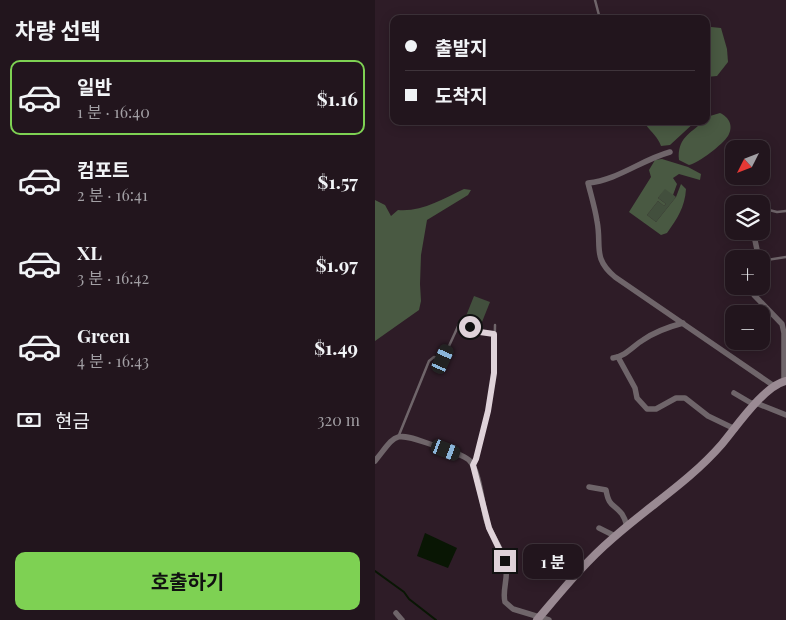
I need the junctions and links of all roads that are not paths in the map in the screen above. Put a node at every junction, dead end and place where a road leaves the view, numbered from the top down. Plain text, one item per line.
1 (595, 0) edge
2 (598, 15) edge
3 (670, 152) dead end
4 (770, 210) edge
5 (786, 211) edge
6 (786, 257) edge
7 (770, 259) edge
8 (754, 295) edge
9 (683, 323) junction
10 (495, 325) dead end
11 (494, 334) junction
12 (785, 381) edge
13 (774, 386) junction
14 (734, 393) dead end
15 (756, 403) junction
16 (786, 415) edge
17 (735, 429) junction
18 (399, 436) junction
19 (375, 461) edge
20 (473, 465) junction
21 (589, 487) dead end
22 (627, 526) junction
23 (599, 528) dead end
24 (615, 536) junction
25 (395, 613) dead end
26 (539, 618) edge
27 (403, 620) edge
28 (549, 620) edge

1 - 2 lane
3 - 9 street
4 - 5 lane
6 - 7 lane
8 - 12 street
9 - 13 street
9 - 17 street
10 - 11 lane
11 - 18 lane
11 - 20 lane
12 - 13 street
13 - 15 street
14 - 15 street
15 - 16 street
15 - 17 street
17 - 22 street
18 - 19 street
18 - 20 street
20 - 26 street
21 - 22 street
22 - 24 street
23 - 24 street
24 - 26 street
25 - 27 street
26 - 28 street

